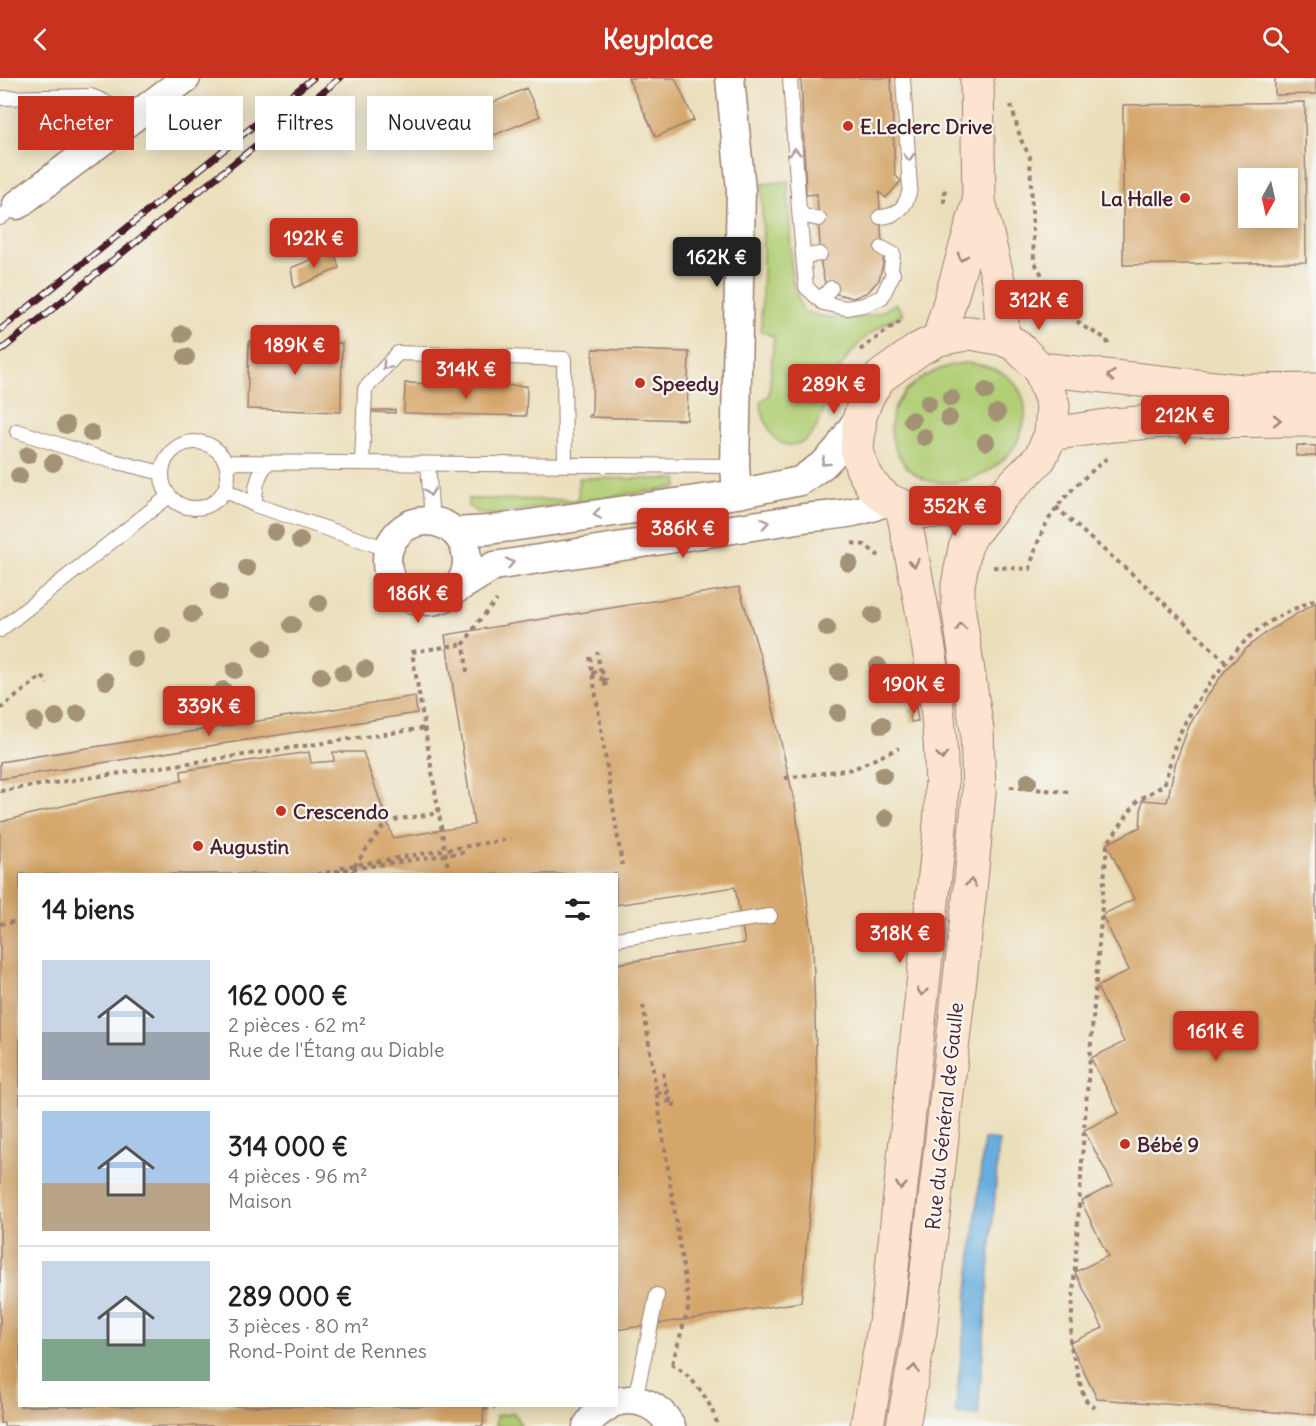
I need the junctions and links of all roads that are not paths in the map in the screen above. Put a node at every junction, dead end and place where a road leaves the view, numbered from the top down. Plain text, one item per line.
1 (186, 78) edge
2 (730, 78) edge
3 (790, 78) edge
4 (903, 78) edge
5 (977, 78) edge
6 (0, 98) edge
7 (18, 98) edge
8 (134, 117) edge
9 (90, 150) edge
10 (979, 201) junction
11 (799, 210) junction
12 (9, 212) edge
13 (880, 217) dead end
14 (819, 219) dead end
15 (882, 248) dead end
16 (820, 254) dead end
17 (803, 256) junction
18 (831, 288) dead end
19 (820, 300) junction
20 (939, 339) junction
21 (1003, 339) junction
22 (1040, 369) junction
23 (1316, 390) edge
24 (860, 416) junction
25 (1316, 420) edge
26 (17, 431) dead end
27 (1051, 434) junction
28 (226, 462) junction
29 (267, 463) junction
30 (362, 464) junction
31 (428, 464) junction
32 (564, 465) junction
33 (735, 466) junction
34 (162, 473) junction
35 (225, 490) junction
36 (736, 494) junction
37 (169, 496) junction
38 (1002, 496) junction
39 (895, 503) junction
40 (255, 505) junction
41 (444, 526) junction
42 (388, 549) junction
43 (458, 588) junction
44 (0, 630) edge
45 (770, 916) dead end
46 (618, 939) edge
47 (657, 1295) dead end
48 (626, 1401) edge
49 (607, 1407) edge
50 (587, 1426) edge
51 (671, 1426) edge
52 (867, 1426) edge
53 (903, 1426) edge

1 - 8 street
2 - 33 street
11 -> 3 lane
4 -> 13 lane
5 - 10 main road
6 - 7 lane
9 - 12 street
10 -> 20 main road
10 - 21 main road
11 - 14 lane
11 - 17 lane
15 - 19 lane
16 - 17 lane
17 - 19 lane
18 - 19 lane
20 - 21 main road
20 - 24 main road
21 - 22 main road
23 -> 22 main road
22 - 27 main road
24 -> 36 street
24 - 39 main road
27 -> 25 main road
26 - 34 lane
27 - 38 main road
28 - 29 lane
28 - 34 lane
28 - 35 lane
29 - 30 lane
29 - 40 lane
30 - 31 lane
32 -> 30 lane
31 - 32 lane
31 -> 41 lane
32 - 33 lane
33 - 36 street
34 - 37 lane
35 - 37 lane
35 - 40 lane
36 -> 41 street
37 - 44 lane
38 - 39 main road
53 -> 38 main road, Rue du Général de Gaulle
43 -> 39 street
39 -> 52 main road, Rue du Général de Gaulle
40 - 42 lane
41 - 42 street
41 - 43 street
42 - 43 street
45 - 46 lane
47 - 48 lane
48 - 51 street
49 - 50 street

